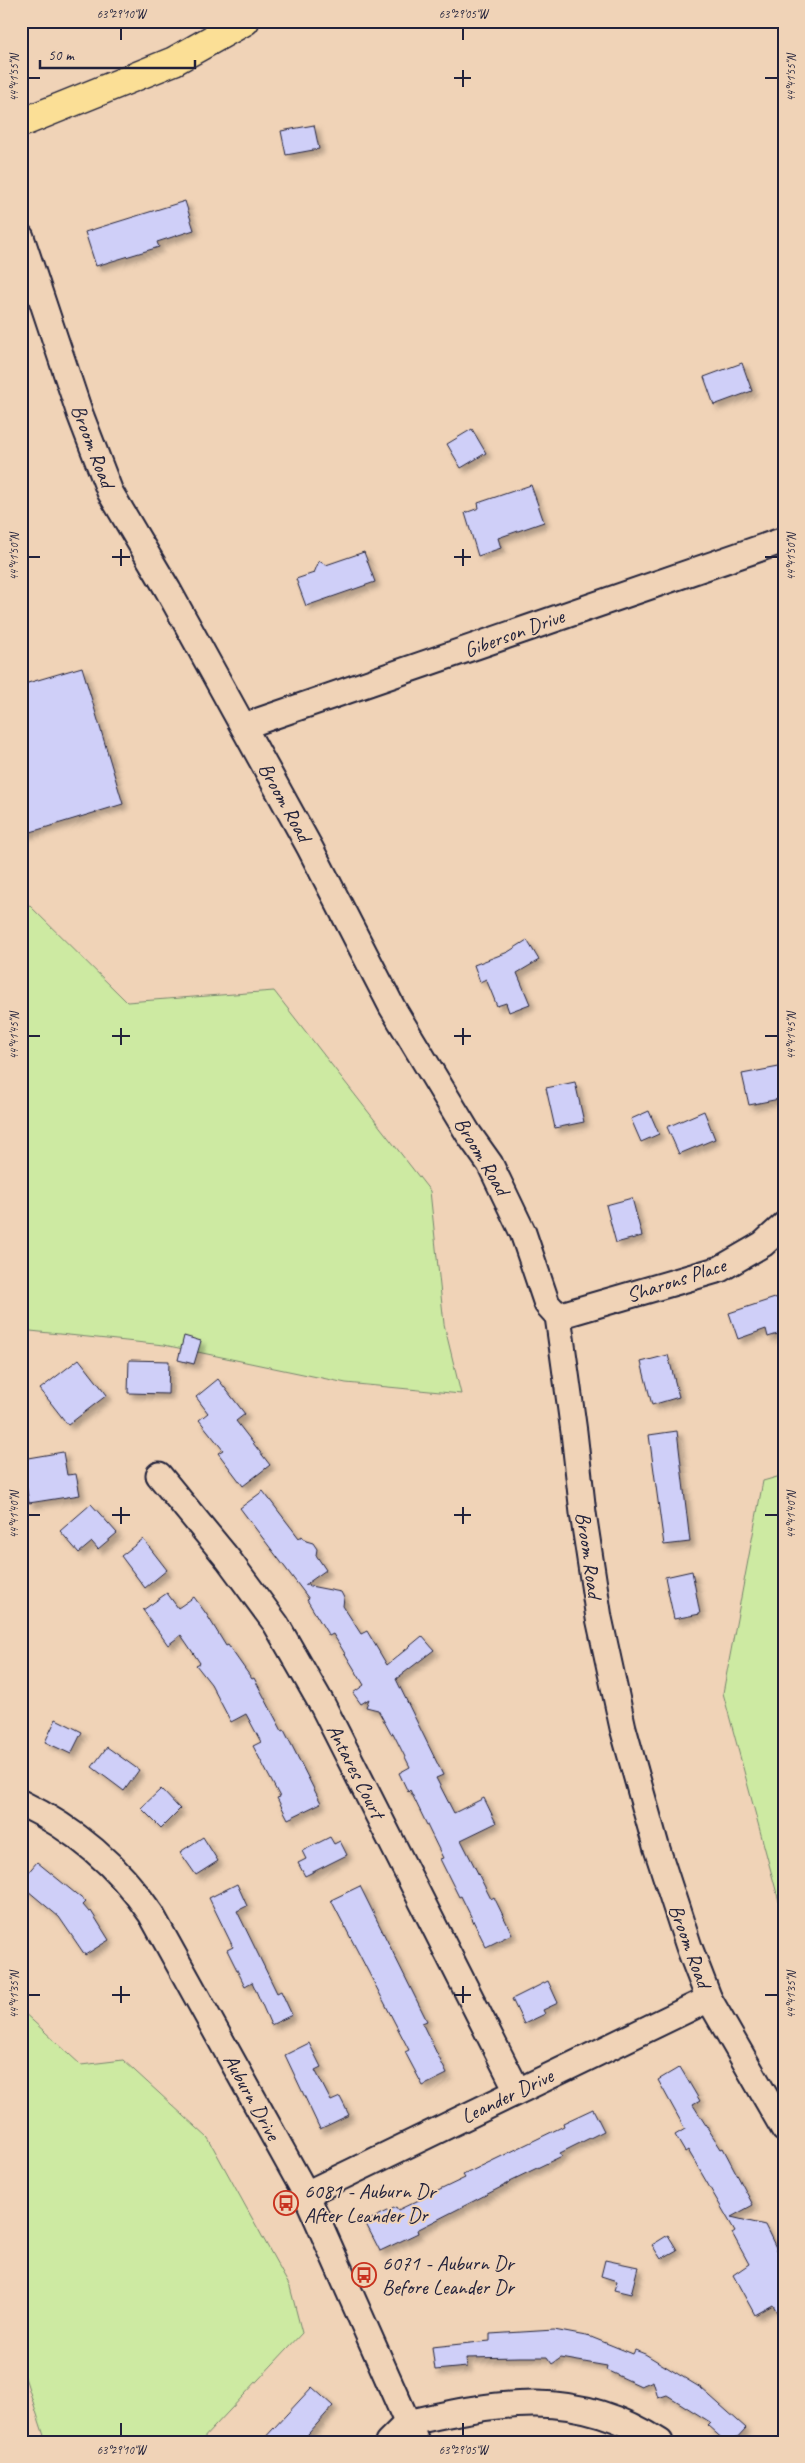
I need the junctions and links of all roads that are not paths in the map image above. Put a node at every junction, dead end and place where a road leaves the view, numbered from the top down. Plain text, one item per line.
1 (245, 21) edge
2 (21, 123) edge
3 (21, 237) edge
4 (784, 540) edge
5 (244, 726) junction
6 (784, 1225) edge
7 (558, 1316) junction
8 (159, 1474) dead end
9 (21, 1803) edge
10 (709, 1999) junction
11 (517, 2090) junction
12 (784, 2128) edge
13 (306, 2194) junction
14 (412, 2433) edge
15 (388, 2442) edge
16 (660, 2442) edge

1 - 2 main road
3 - 5 street, Broom Road
4 - 5 street, Giberson Drive
5 - 7 street, Broom Road
6 - 7 street, Sharons Place
7 - 10 street, Broom Road
8 - 11 street, Antares Court
9 - 13 street, Auburn Drive
10 - 11 street, Leander Drive
10 - 12 street, Broom Road
11 - 13 street, Leander Drive
13 - 14 street, Auburn Drive
14 - 15 street
14 - 16 street

